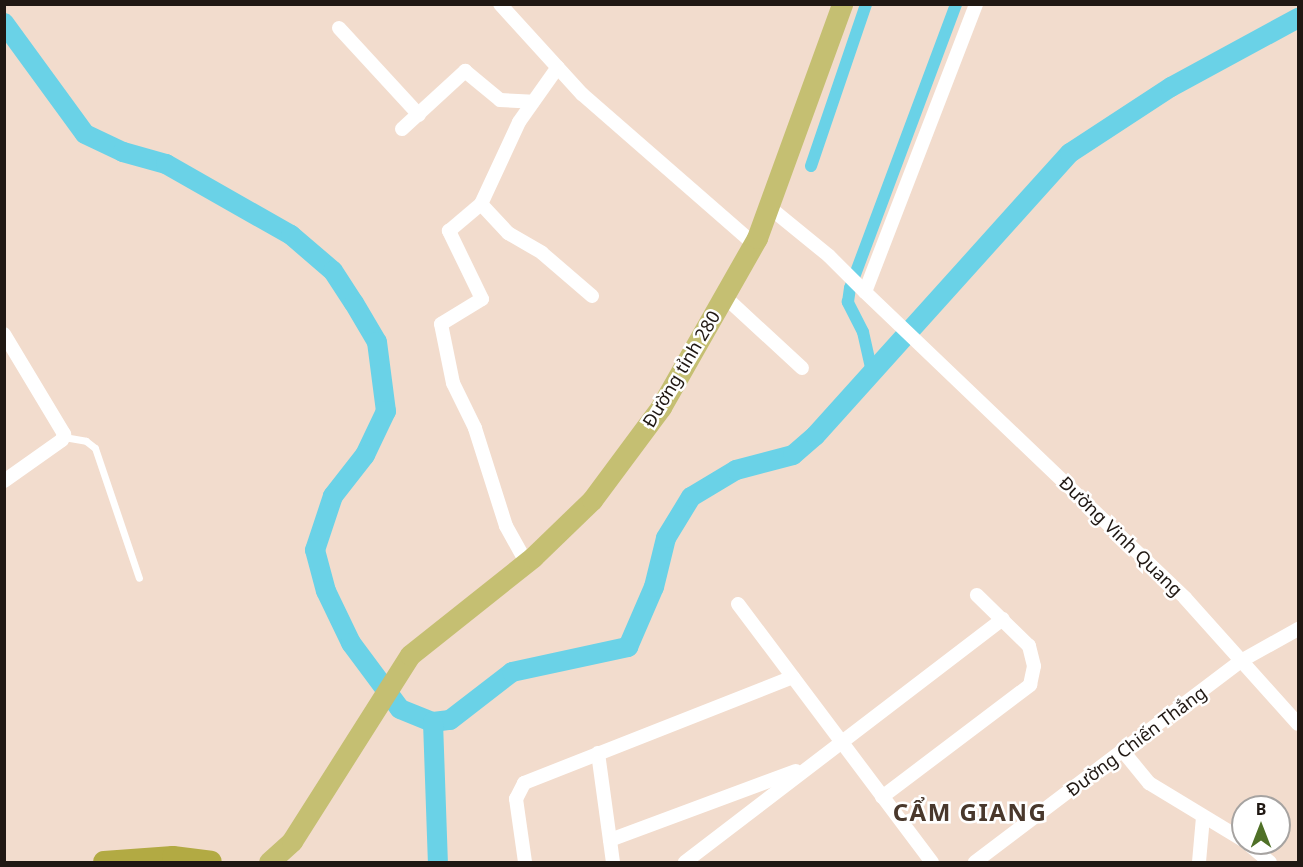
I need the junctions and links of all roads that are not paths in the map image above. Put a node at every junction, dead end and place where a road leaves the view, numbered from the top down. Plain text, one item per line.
1 (500, 4) edge
2 (842, 4) edge
3 (976, 4) edge
4 (339, 28) dead end
5 (558, 67) junction
6 (533, 102) junction
7 (419, 115) junction
8 (402, 129) dead end
9 (481, 204) junction
10 (769, 207) junction
11 (753, 244) junction
12 (865, 292) junction
13 (592, 296) dead end
14 (724, 296) junction
15 (4, 334) edge
16 (802, 368) dead end
17 (64, 437) junction
18 (4, 481) edge
19 (526, 562) junction
20 (139, 578) dead end
21 (977, 595) dead end
22 (738, 604) dead end
23 (1003, 619) junction
24 (1299, 629) edge
25 (1239, 662) junction
26 (793, 678) junction
27 (1299, 724) edge
28 (841, 742) junction
29 (1122, 750) junction
30 (598, 753) junction
31 (812, 765) junction
32 (882, 797) junction
33 (1203, 817) junction
34 (1231, 833) edge
35 (610, 840) junction
36 (292, 841) junction
37 (104, 862) edge
38 (211, 862) edge
39 (269, 862) edge
40 (291, 862) edge
41 (525, 862) edge
42 (613, 862) edge
43 (684, 862) edge
44 (932, 862) edge
45 (975, 862) edge
46 (1199, 862) edge

1 - 5 street
2 - 10 main road, Đường tỉnh 280
3 - 12 street
4 - 7 street
5 - 6 street
5 - 11 street
6 - 7 street
6 - 9 street
7 - 8 street
9 - 13 street
9 - 19 street
10 - 11 main road, Đường tỉnh 280
10 - 12 street, Đường Vinh Quang
11 - 14 main road, Đường tỉnh 280
12 - 25 street, Đường Vinh Quang
14 - 16 street
14 - 19 main road, Đường tỉnh 280
15 - 17 street
17 - 18 street
17 - 20 lane
19 - 36 main road, Đường tỉnh 280
21 - 23 street
22 - 26 street
23 - 28 street
23 - 32 street
24 - 25 street, Đường Chiến Thắng
25 - 27 street, Đường Vinh Quang
25 - 29 street, Đường Chiến Thắng
26 - 28 street
26 - 30 street
28 - 31 street
28 - 32 street
29 - 33 street
29 - 45 street, Đường Chiến Thắng
30 - 35 street
30 - 41 street
31 - 35 street
31 - 43 street
32 - 44 street
33 - 34 street
33 - 46 street
35 - 42 street
36 - 39 main road
36 - 40 main road
37 - 38 highway

